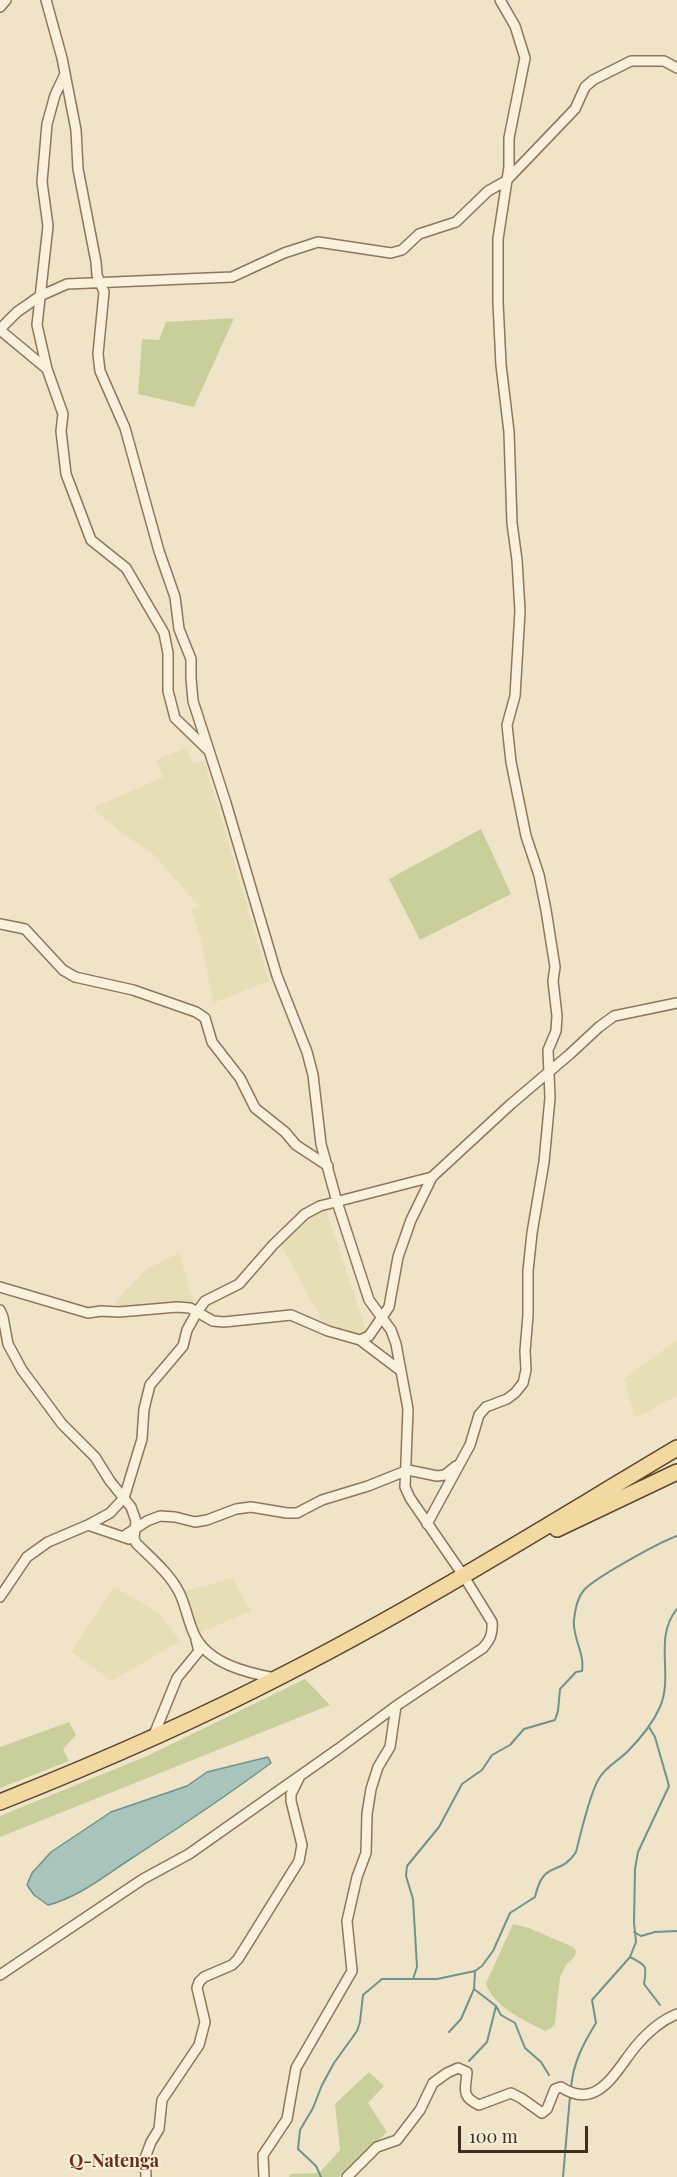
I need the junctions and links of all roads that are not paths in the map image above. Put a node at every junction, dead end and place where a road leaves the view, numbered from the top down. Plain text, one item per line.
1 (6, 0) edge
2 (46, 0) edge
3 (500, 0) edge
4 (0, 7) edge
5 (677, 68) edge
6 (65, 74) junction
7 (506, 181) junction
8 (100, 282) junction
9 (40, 296) junction
10 (0, 330) edge
11 (47, 369) junction
12 (210, 752) junction
13 (0, 924) edge
14 (677, 1004) edge
15 (549, 1070) junction
16 (328, 1166) junction
17 (432, 1177) junction
18 (337, 1202) junction
19 (0, 1287) edge
20 (0, 1310) edge
21 (197, 1312) junction
22 (382, 1318) junction
23 (360, 1340) junction
24 (401, 1371) junction
25 (677, 1448) edge
26 (460, 1462) junction
27 (405, 1471) junction
28 (677, 1472) edge
29 (124, 1498) junction
30 (428, 1524) junction
31 (88, 1526) junction
32 (135, 1529) junction
33 (124, 1536) junction
34 (136, 1543) junction
35 (463, 1575) junction
36 (0, 1597) edge
37 (196, 1638) junction
38 (278, 1678) junction
39 (396, 1706) junction
40 (153, 1737) junction
41 (300, 1776) junction
42 (0, 1802) edge
43 (0, 1975) edge
44 (677, 2014) edge
45 (146, 2177) edge
46 (264, 2177) edge
47 (347, 2177) edge

1 - 4 street
2 - 6 street
3 - 7 street
5 - 7 street
6 - 8 street
6 - 9 street
7 - 8 street
7 - 15 street
8 - 9 street
8 - 12 street
9 - 10 street
9 - 11 street
10 - 11 street
11 - 12 street
12 - 16 street
13 - 16 street
14 - 15 street
15 - 17 street
15 - 26 street
16 - 18 street
17 - 18 street
17 - 22 street
18 - 21 street
18 - 22 street
19 - 21 street
20 - 29 street
21 - 23 street
21 - 29 street
22 - 23 street
22 - 24 street
23 - 24 street
24 - 27 street
25 - 35 main road
26 - 27 street
26 - 30 street
27 - 30 street
27 - 32 street
28 - 35 main road
29 - 31 street
29 - 32 street
30 - 35 street
31 - 33 street
31 - 36 street
32 - 33 street
32 - 34 street
33 - 34 street
34 - 37 street
35 - 38 main road
35 - 39 street
37 - 38 street
37 - 40 street
38 - 40 main road
39 - 41 street
39 - 46 street
40 - 42 main road
41 - 43 street
41 - 45 street
44 - 47 street

